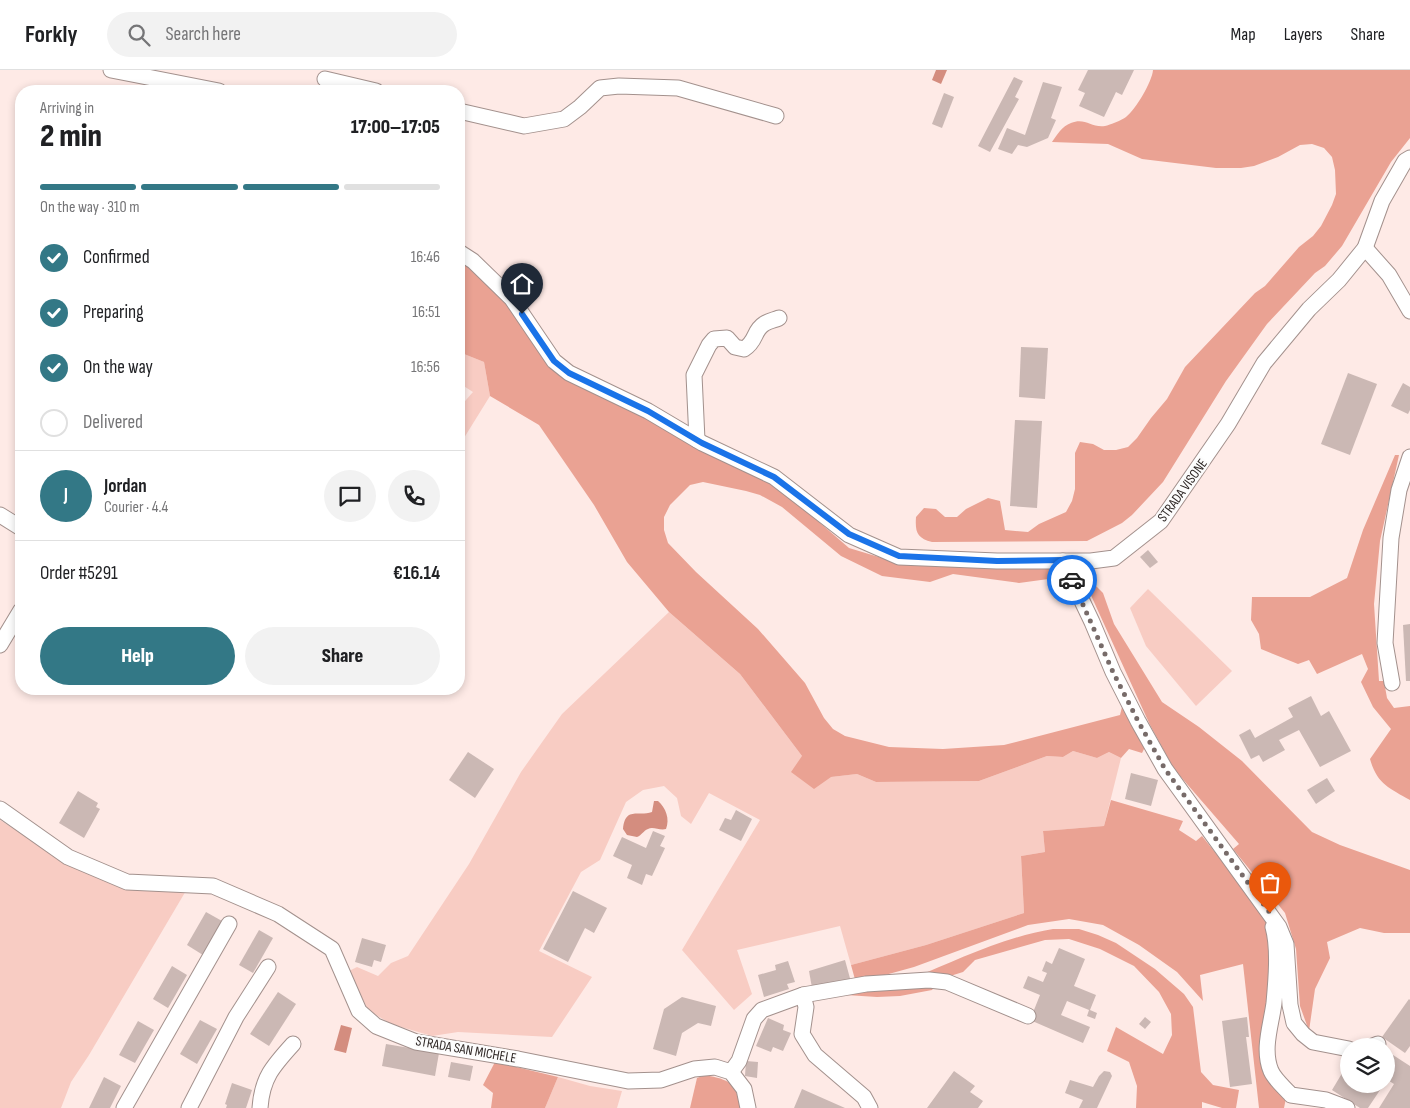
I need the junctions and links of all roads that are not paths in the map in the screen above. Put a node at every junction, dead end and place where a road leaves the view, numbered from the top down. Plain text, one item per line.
1 (118, 71) edge
2 (326, 80) edge
3 (189, 85) edge
4 (349, 85) edge
5 (465, 112) edge
6 (776, 116) dead end
7 (1410, 158) edge
8 (1365, 248) junction
9 (465, 256) edge
10 (1410, 310) edge
11 (779, 318) dead end
12 (697, 440) junction
13 (1410, 457) edge
14 (0, 515) edge
15 (15, 524) edge
16 (1063, 560) junction
17 (15, 620) edge
18 (0, 645) edge
19 (1392, 683) dead end
20 (0, 809) edge
21 (1270, 913) junction
22 (229, 924) dead end
23 (268, 967) dead end
24 (803, 995) junction
25 (1028, 1016) dead end
26 (293, 1044) dead end
27 (1340, 1047) edge
28 (732, 1072) junction
29 (124, 1108) edge
30 (189, 1108) edge
31 (260, 1108) edge
32 (748, 1108) edge
33 (870, 1108) edge
34 (1347, 1108) edge

1 - 3 street
2 - 4 street
5 - 6 street
7 - 8 street, STRADA VISONE
8 - 10 street
8 - 16 street, STRADA VISONE
9 - 12 street, STRADA VISONE
11 - 12 street
12 - 16 street, STRADA VISONE
13 - 19 street
14 - 15 street
16 - 21 street
17 - 18 street
20 - 28 street, STRADA SAN MICHELE
21 - 27 street
21 - 34 street
22 - 29 street
23 - 30 street
24 - 25 street
24 - 28 street
24 - 33 street
26 - 31 street
28 - 32 street

